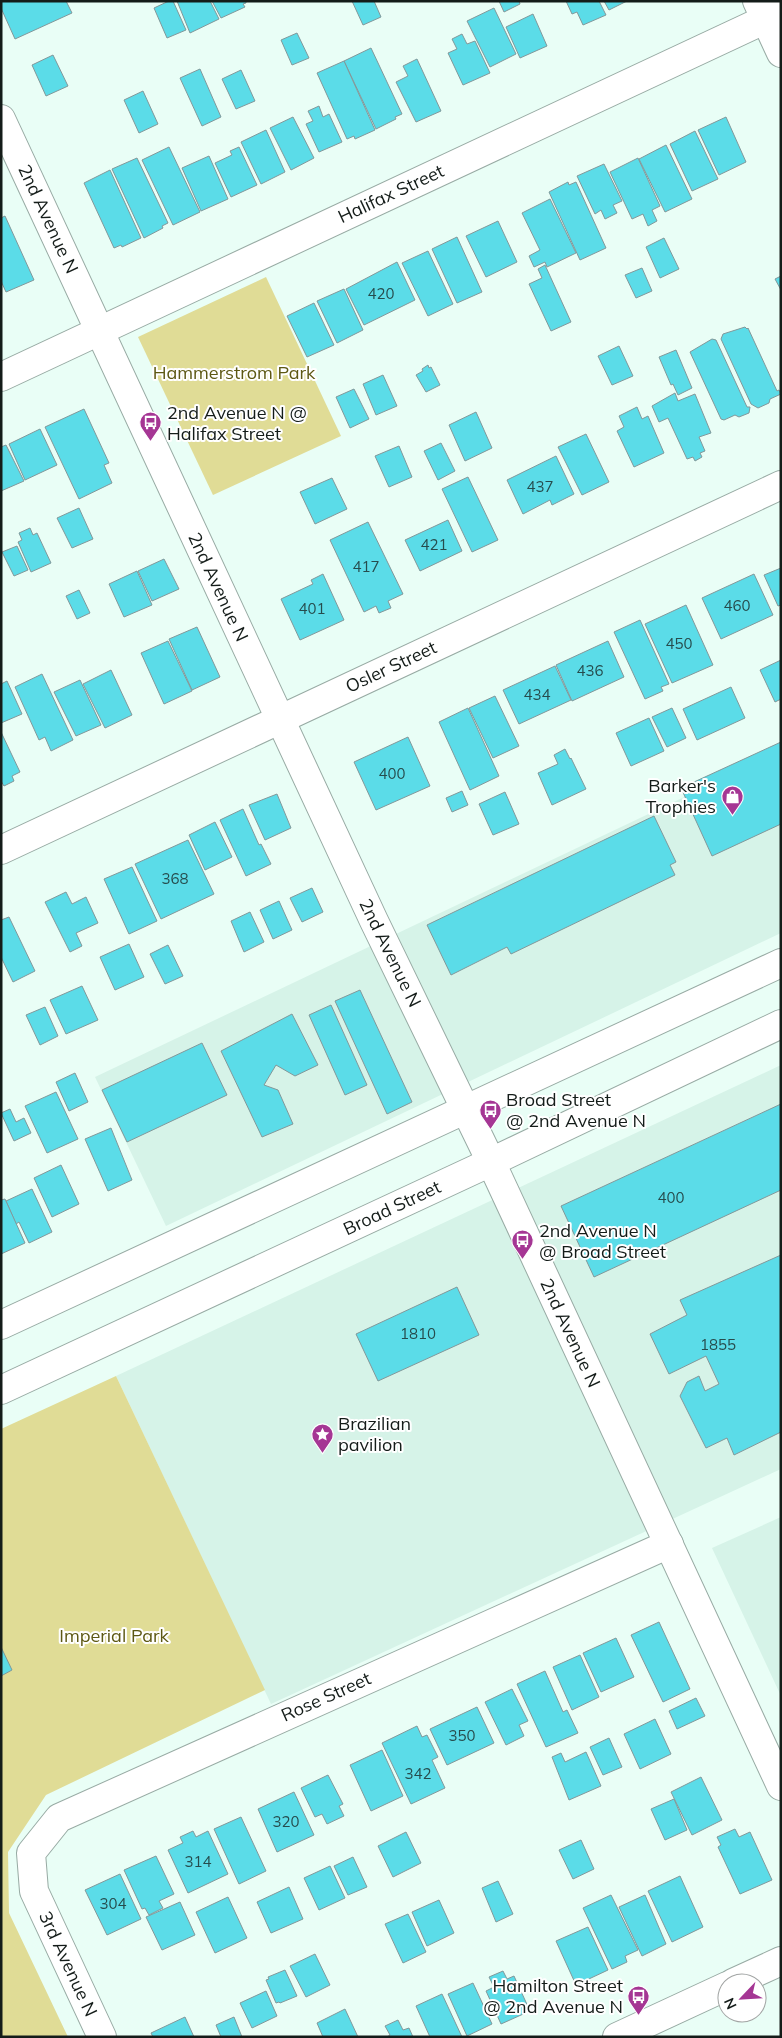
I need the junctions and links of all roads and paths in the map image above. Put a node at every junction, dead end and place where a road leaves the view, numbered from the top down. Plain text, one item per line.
1 (768, 11) edge
2 (781, 53) edge
3 (1, 119) edge
4 (99, 330) junction
5 (1, 377) edge
6 (781, 485) edge
7 (280, 719) junction
8 (1, 850) edge
9 (781, 962) edge
10 (781, 1024) edge
11 (467, 1110) junction
12 (492, 1162) junction
13 (1, 1325) edge
14 (1, 1390) edge
15 (669, 1544) junction
16 (781, 1786) edge
17 (34, 1891) joint
18 (781, 1961) edge
19 (755, 1973) edge
20 (717, 1991) edge
21 (102, 2037) edge
22 (617, 2037) edge

1 - 2 street
1 - 4 street, Halifax Street
3 - 4 street, 2nd Avenue N
4 - 5 street, Halifax Street
4 - 7 street, 2nd Avenue N
6 - 7 street, Osler Street
7 - 8 street, Osler Street
7 - 11 street, 2nd Avenue N
9 - 11 street
10 - 12 street, Broad Street
11 - 12 street, 2nd Avenue N
11 - 13 street
12 - 14 street, Broad Street
12 - 15 street, 2nd Avenue N
15 - 16 street, 2nd Avenue N
15 - 17 street, Rose Street
17 - 21 street, 3rd Avenue N
18 - 19 street
20 - 22 street

